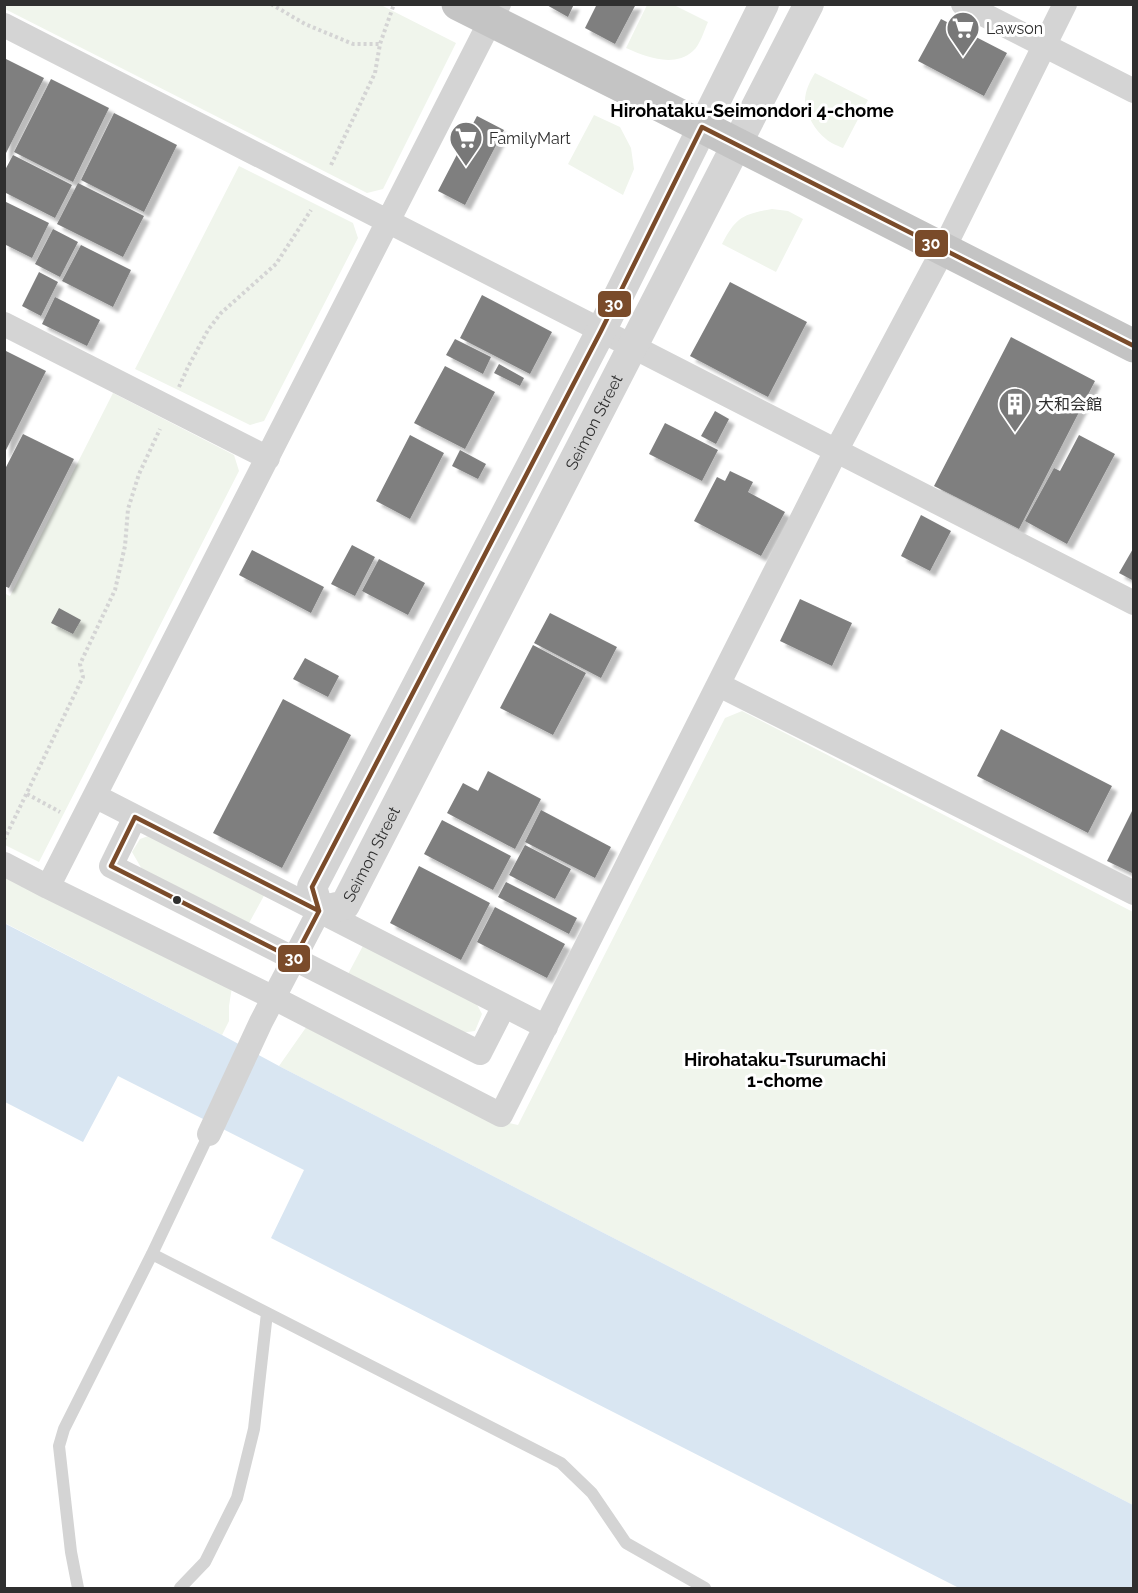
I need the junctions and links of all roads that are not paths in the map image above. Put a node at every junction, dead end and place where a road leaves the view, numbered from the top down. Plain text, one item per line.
1 (458, 4) edge
2 (764, 4) edge
3 (808, 4) edge
4 (963, 4) edge
5 (1065, 4) edge
6 (495, 13) edge
7 (4, 25) edge
8 (1045, 46) junction
9 (1134, 91) edge
10 (702, 127) junction
11 (737, 145) junction
12 (388, 222) junction
13 (943, 250) junction
14 (4, 324) edge
15 (601, 331) junction
16 (1134, 346) edge
17 (633, 347) junction
18 (836, 451) junction
19 (268, 458) junction
20 (1134, 603) edge
21 (719, 685) junction
22 (95, 796) junction
23 (135, 817) junction
24 (4, 864) edge
25 (48, 887) junction
26 (1134, 893) edge
27 (319, 911) junction
28 (294, 959) junction
29 (274, 998) junction
30 (504, 1006) junction
31 (546, 1027) junction
32 (209, 1134) joint
33 (152, 1254) junction
34 (267, 1313) junction
35 (78, 1588) edge
36 (180, 1588) edge
37 (705, 1588) edge

1 - 6 highway
2 - 10 street, Seimon Street
3 - 11 street, Seimon Street
4 - 8 street
5 - 8 street
6 - 10 highway
6 - 12 street
7 - 12 street
8 - 9 street
8 - 13 street
10 - 11 highway
10 - 15 street, Seimon Street
11 - 13 highway
11 - 17 street, Seimon Street
12 - 15 street
12 - 19 street
13 - 16 highway
13 - 18 street
14 - 19 street
15 - 17 street
15 - 27 street, Seimon Street
17 - 18 street
17 - 27 street, Seimon Street
18 - 20 street
18 - 21 street
19 - 22 street
21 - 26 street
21 - 31 street
22 - 23 street
22 - 25 street
23 - 27 street
23 - 28 street
24 - 25 street
25 - 29 street
27 - 28 street
27 - 30 street
28 - 29 street
28 - 30 street
29 - 31 street
29 - 32 street
30 - 31 street
32 - 33 lane
33 - 34 lane
33 - 35 lane
34 - 36 lane
34 - 37 lane

